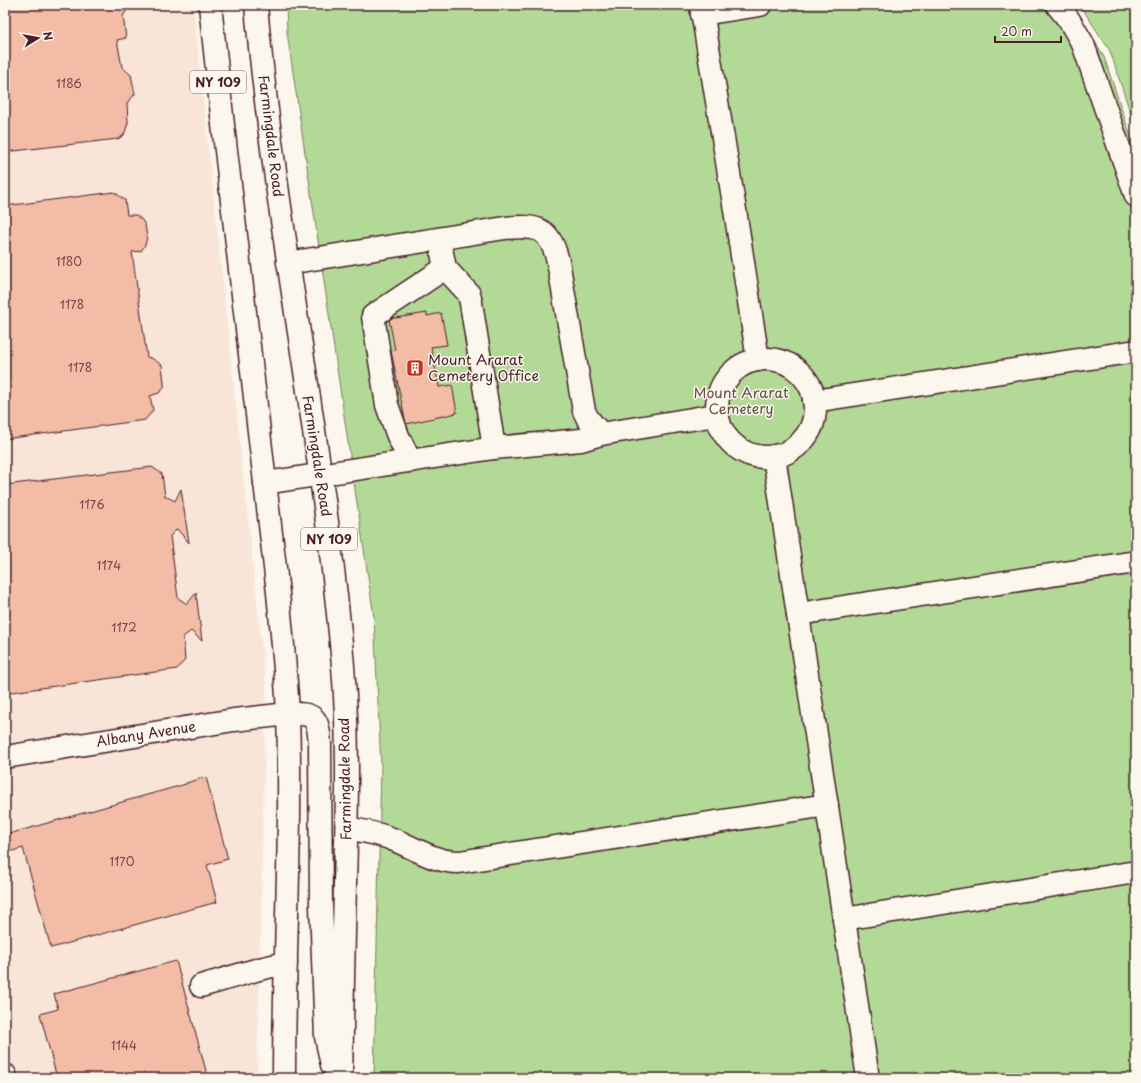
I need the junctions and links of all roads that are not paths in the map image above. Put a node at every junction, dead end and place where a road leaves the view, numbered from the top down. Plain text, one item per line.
1 (210, 5) edge
2 (256, 5) edge
3 (760, 5) edge
4 (1058, 5) edge
5 (702, 9) edge
6 (1136, 196) edge
7 (439, 240) junction
8 (288, 263) junction
9 (445, 268) junction
10 (1136, 351) edge
11 (758, 360) junction
12 (814, 401) junction
13 (716, 415) junction
14 (601, 434) junction
15 (494, 448) junction
16 (774, 456) junction
17 (410, 461) junction
18 (320, 475) junction
19 (265, 483) junction
20 (1136, 562) edge
21 (798, 614) junction
22 (288, 714) junction
23 (5, 757) edge
24 (827, 805) junction
25 (346, 828) junction
26 (1136, 872) edge
27 (844, 918) junction
28 (286, 962) junction
29 (201, 986) dead end
30 (284, 1078) edge
31 (335, 1078) edge
32 (340, 1078) edge
33 (868, 1078) edge

1 - 19 main road, NY 109
2 - 8 main road, Farmingdale Road / NY 109
3 - 5 main road
4 - 6 main road
5 - 11 main road
7 - 8 main road
7 - 9 main road
7 - 14 main road
8 - 18 main road, Farmingdale Road / NY 109
9 - 15 main road
9 - 17 main road
10 - 12 main road
11 - 12 main road
11 - 13 main road
12 - 16 main road
13 - 14 main road
13 - 16 main road
14 - 15 main road
15 - 17 main road
16 - 21 main road
17 - 18 main road
18 - 19 main road
18 - 25 main road, Farmingdale Road / NY 109
19 - 22 main road, NY 109
20 - 21 main road
21 - 24 main road
22 - 23 main road, Albany Avenue
22 - 28 main road, NY 109
22 - 31 main road, Albany Avenue
24 - 25 main road
24 - 27 main road
25 - 32 main road, Farmingdale Road / NY 109
26 - 27 main road
27 - 33 main road
28 - 29 main road
28 - 30 main road, NY 109

